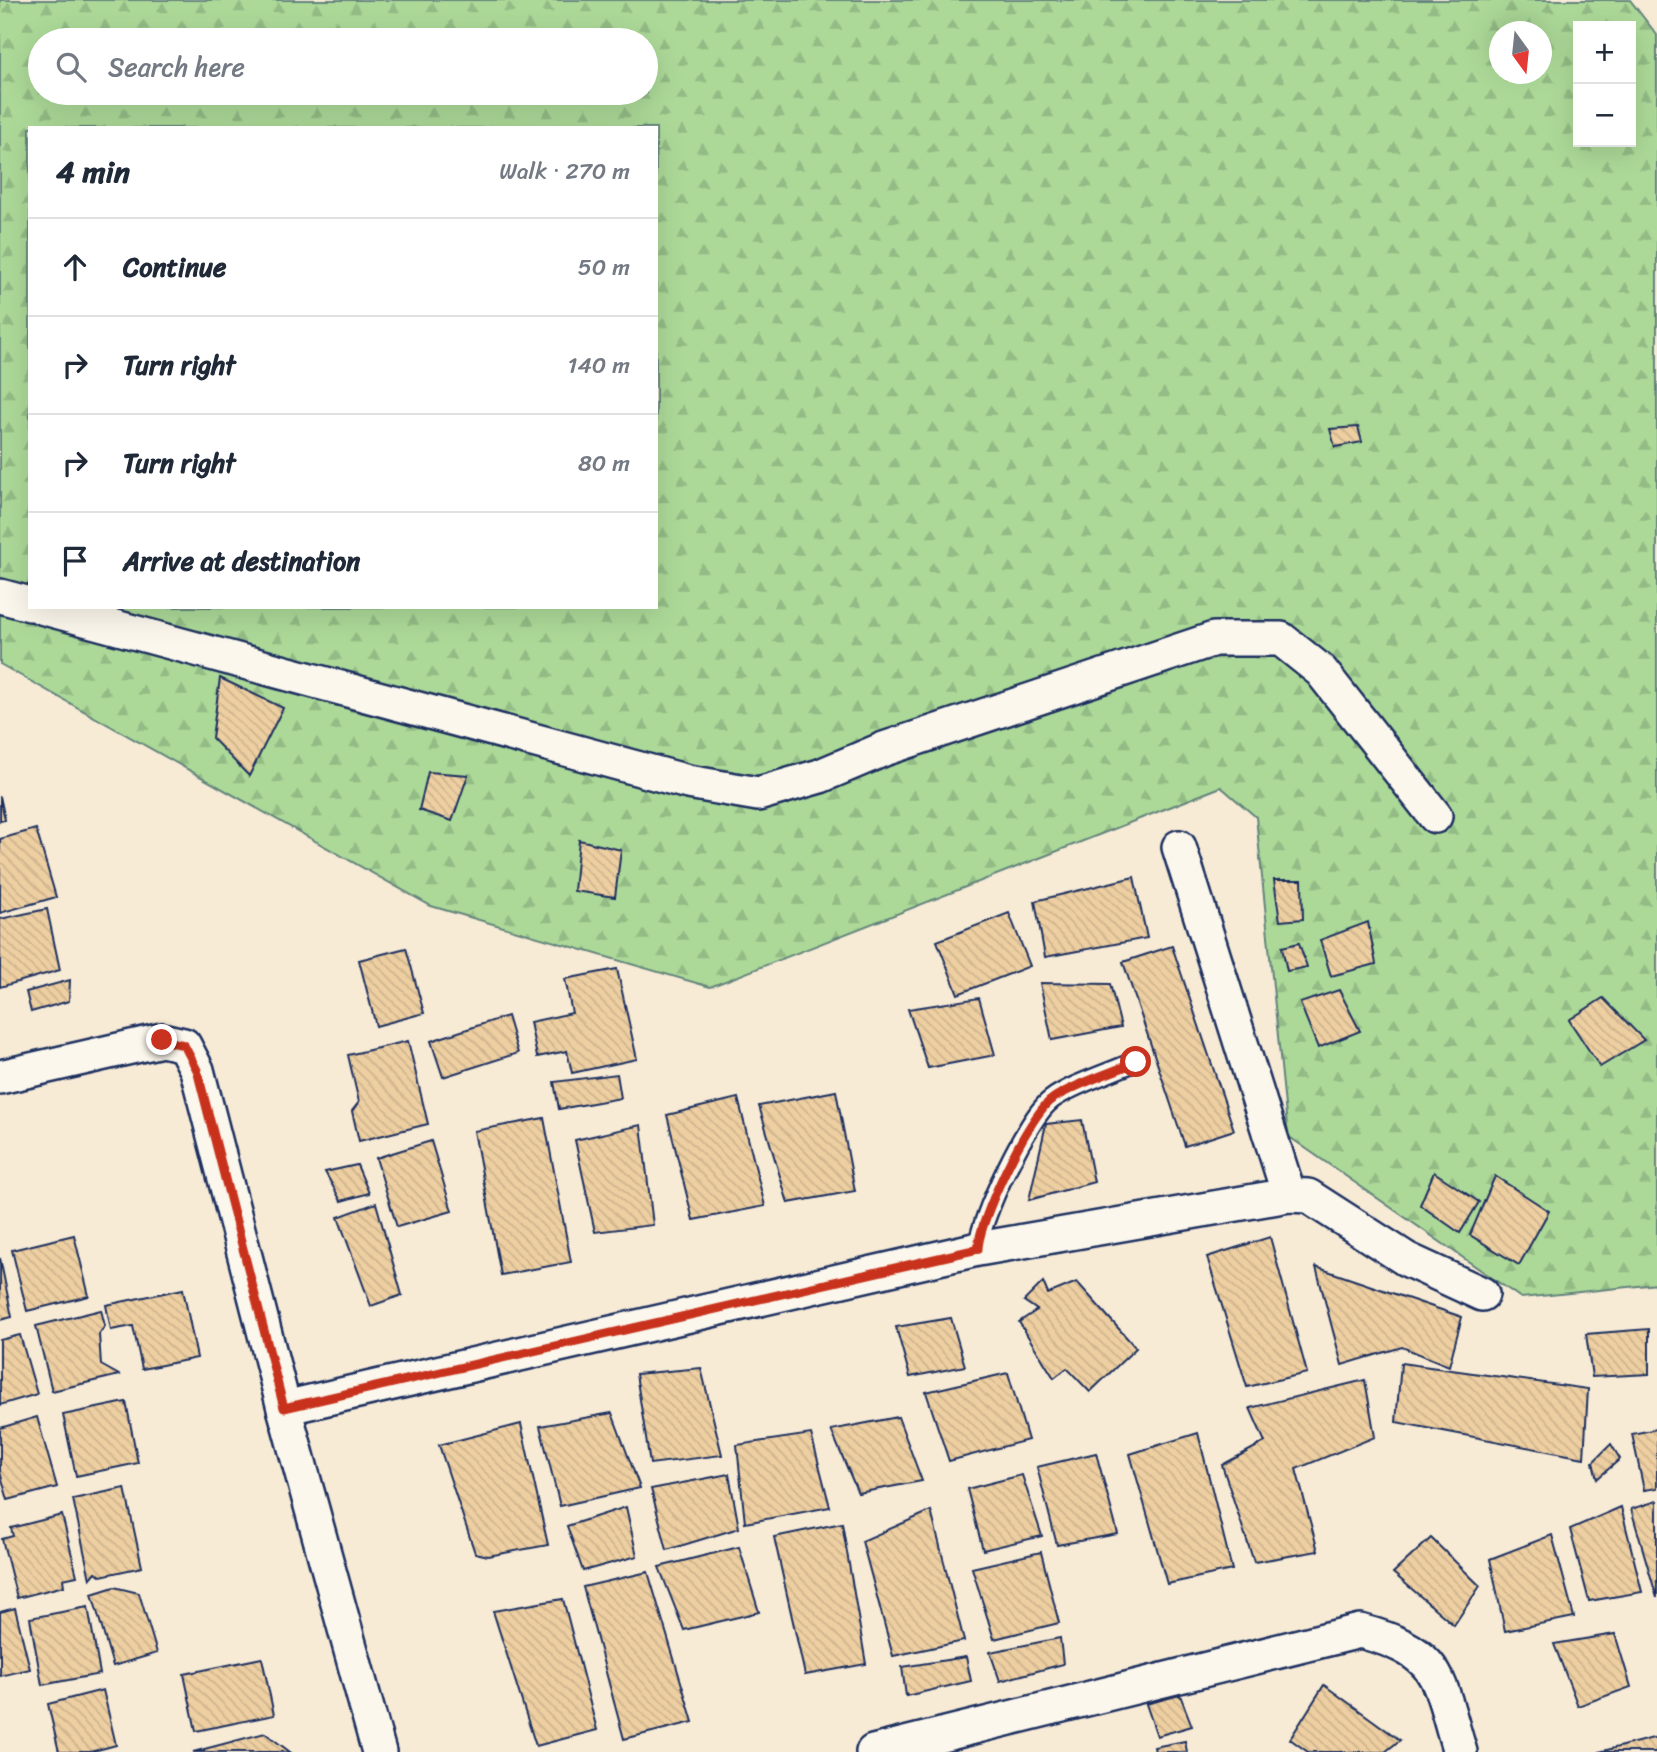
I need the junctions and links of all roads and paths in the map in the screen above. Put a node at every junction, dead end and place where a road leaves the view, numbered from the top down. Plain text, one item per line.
1 (0, 596) edge
2 (28, 603) edge
3 (48, 609) edge
4 (1435, 816) dead end
5 (1179, 847) dead end
6 (1136, 1062) dead end
7 (0, 1077) edge
8 (1289, 1195) junction
9 (978, 1249) junction
10 (1482, 1294) dead end
11 (284, 1408) junction
12 (379, 1752) edge
13 (873, 1752) edge
14 (1460, 1752) edge

1 - 2 street
3 - 4 street
5 - 8 street
6 - 9 lane
7 - 11 street
8 - 9 street
8 - 10 street
9 - 11 street
11 - 12 street
13 - 14 street

